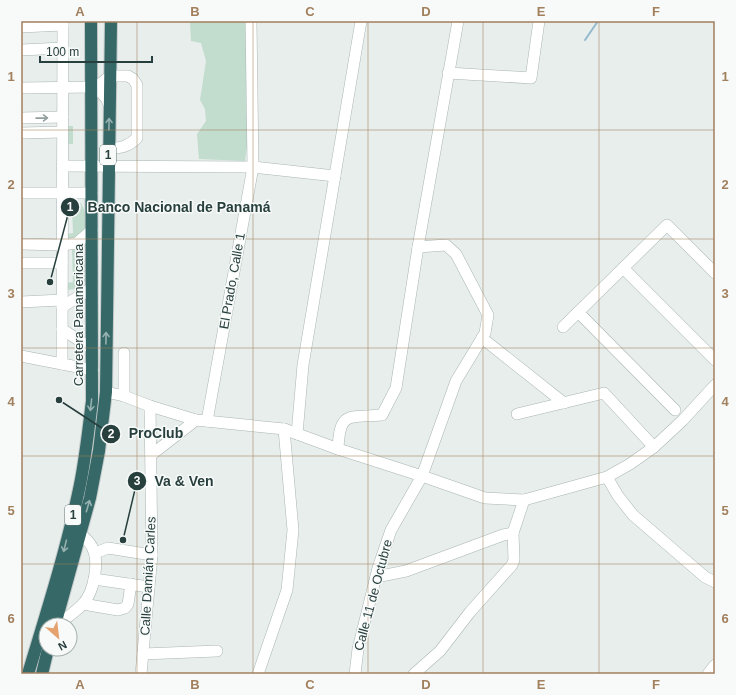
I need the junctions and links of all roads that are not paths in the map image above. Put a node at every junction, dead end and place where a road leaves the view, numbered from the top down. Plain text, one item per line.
1 (91, 21) edge
2 (111, 21) edge
3 (251, 21) edge
4 (361, 21) edge
5 (458, 21) edge
6 (539, 21) edge
7 (63, 23) edge
8 (21, 27) edge
9 (63, 48) junction
10 (21, 50) edge
11 (448, 73) junction
12 (110, 76) junction
13 (92, 87) junction
14 (21, 88) edge
15 (63, 88) junction
16 (109, 104) junction
17 (63, 117) junction
18 (21, 118) edge
19 (62, 132) junction
20 (21, 133) edge
21 (108, 149) junction
22 (62, 166) junction
23 (108, 166) junction
24 (92, 167) junction
25 (253, 167) junction
26 (335, 176) junction
27 (21, 193) edge
28 (62, 193) junction
29 (92, 193) junction
30 (92, 230) junction
31 (77, 243) junction
32 (21, 244) edge
33 (62, 245) junction
34 (418, 247) junction
35 (92, 255) junction
36 (21, 263) edge
37 (62, 263) junction
38 (623, 268) junction
39 (715, 273) edge
40 (92, 288) junction
41 (106, 289) junction
42 (21, 302) edge
43 (62, 304) junction
44 (578, 312) junction
45 (563, 327) dead end
46 (62, 329) junction
47 (482, 338) junction
48 (92, 350) junction
49 (124, 353) dead end
50 (21, 356) edge
51 (715, 360) edge
52 (62, 364) junction
53 (93, 370) junction
54 (124, 371) junction
55 (106, 373) junction
56 (715, 385) edge
57 (106, 392) junction
58 (124, 396) junction
59 (564, 403) junction
60 (150, 406) junction
61 (675, 410) dead end
62 (517, 414) dead end
63 (202, 421) junction
64 (284, 429) junction
65 (296, 434) junction
66 (654, 447) junction
67 (338, 449) junction
68 (151, 455) junction
69 (422, 476) junction
70 (607, 477) junction
71 (524, 500) junction
72 (80, 533) junction
73 (513, 533) junction
74 (95, 553) junction
75 (152, 555) junction
76 (376, 577) junction
77 (94, 579) junction
78 (715, 582) edge
79 (131, 584) junction
80 (150, 587) junction
81 (83, 604) junction
82 (57, 617) edge
83 (68, 617) edge
84 (217, 651) dead end
85 (143, 654) junction
86 (46, 657) edge
87 (715, 665) edge
88 (419, 672) edge
89 (28, 674) edge
90 (42, 674) edge
91 (140, 674) edge
92 (258, 674) edge
93 (355, 674) edge
94 (708, 674) edge

1 - 13 highway, Carretera Panamericana / 1
2 - 12 highway, 1
3 - 25 street, El Prado, Calle 1
4 - 26 street
5 - 11 street
6 - 11 street
7 - 8 street
7 - 9 street
9 - 10 street
9 - 15 street
11 - 34 street
12 - 13 street
12 - 16 highway, 1
12 - 21 street
13 - 15 street
13 - 16 street
13 - 24 highway, Carretera Panamericana / 1
14 - 15 street
15 - 17 street
21 -> 16 highway, 1
18 -> 17 street
17 - 19 street
19 - 20 street
19 - 22 street
21 - 23 highway, 1
22 - 24 street
22 - 28 street
23 - 24 street
23 - 25 street
23 - 41 highway, 1
24 - 29 highway, Carretera Panamericana / 1
24 - 41 highway, 1
25 - 26 street
25 - 63 street, El Prado, Calle 1
26 - 65 street
27 - 28 street
28 - 29 street
28 - 33 street
29 - 30 highway, Carretera Panamericana / 1
30 - 31 street
30 - 35 highway, Carretera Panamericana / 1
31 - 33 street
31 - 35 street
32 - 33 street
33 - 37 street
34 - 47 street, Calle 11 de Octubre
34 - 67 street
35 - 40 highway, Carretera Panamericana / 1
36 - 37 street
37 - 43 street
38 - 39 street
38 - 44 street
38 - 51 street
40 - 43 street
40 - 48 highway, Carretera Panamericana / 1
55 -> 41 highway, 1
42 - 43 street
43 - 46 street
44 - 45 street
44 - 61 street
46 - 48 street
46 - 52 street
47 - 59 street
47 - 69 street, Calle 11 de Octubre
48 - 53 highway, Carretera Panamericana / 1
48 - 57 highway
49 - 54 street
50 - 52 street
52 - 53 street
53 -> 89 highway, Carretera Panamericana / 1
54 - 55 street
54 - 58 street
55 - 57 highway, 1
55 - 58 street
56 - 66 street
57 - 58 street
72 -> 57 highway, 1
58 - 60 street
59 - 62 street
59 - 66 street
60 - 63 street
60 - 68 street, Calle Damián Carles
63 - 64 street
63 - 68 street
64 - 65 street
64 - 92 street
65 - 67 street
66 - 70 street
67 - 69 street
68 - 75 street, Calle Damián Carles
69 - 71 street
69 - 76 street, Calle 11 de Octubre
70 - 71 street
70 - 78 street
71 - 73 street
72 - 74 street
72 - 82 highway, 1
73 - 76 street
73 - 88 street
74 - 75 street
74 - 77 street
75 - 80 street, Calle Damián Carles
76 - 93 street, Calle 11 de Octubre
77 - 79 street
77 - 81 street
79 - 80 street
79 - 81 street
80 - 85 street, Calle Damián Carles
81 - 83 street
84 - 85 street
85 - 91 street, Calle Damián Carles
86 - 90 highway
87 - 94 street

